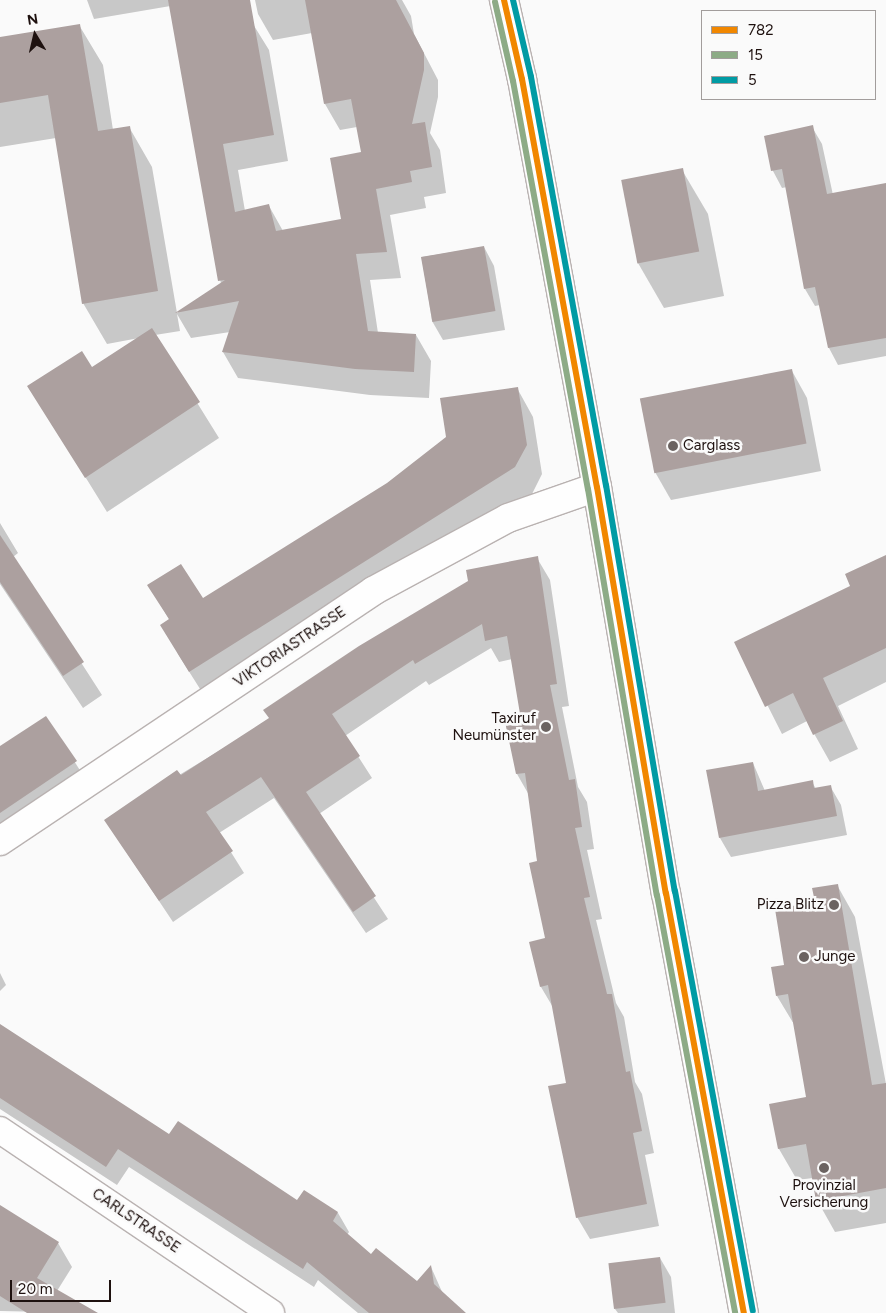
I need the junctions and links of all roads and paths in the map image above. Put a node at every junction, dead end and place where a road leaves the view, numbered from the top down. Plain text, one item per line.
1 (504, 0) edge
2 (597, 487) junction
3 (0, 841) edge
4 (0, 1130) edge
5 (254, 1308) edge
6 (744, 1313) edge

1 - 2 street
2 - 3 street, VIKTORIASTRASSE
2 - 6 street
4 - 5 street, CARLSTRASSE

